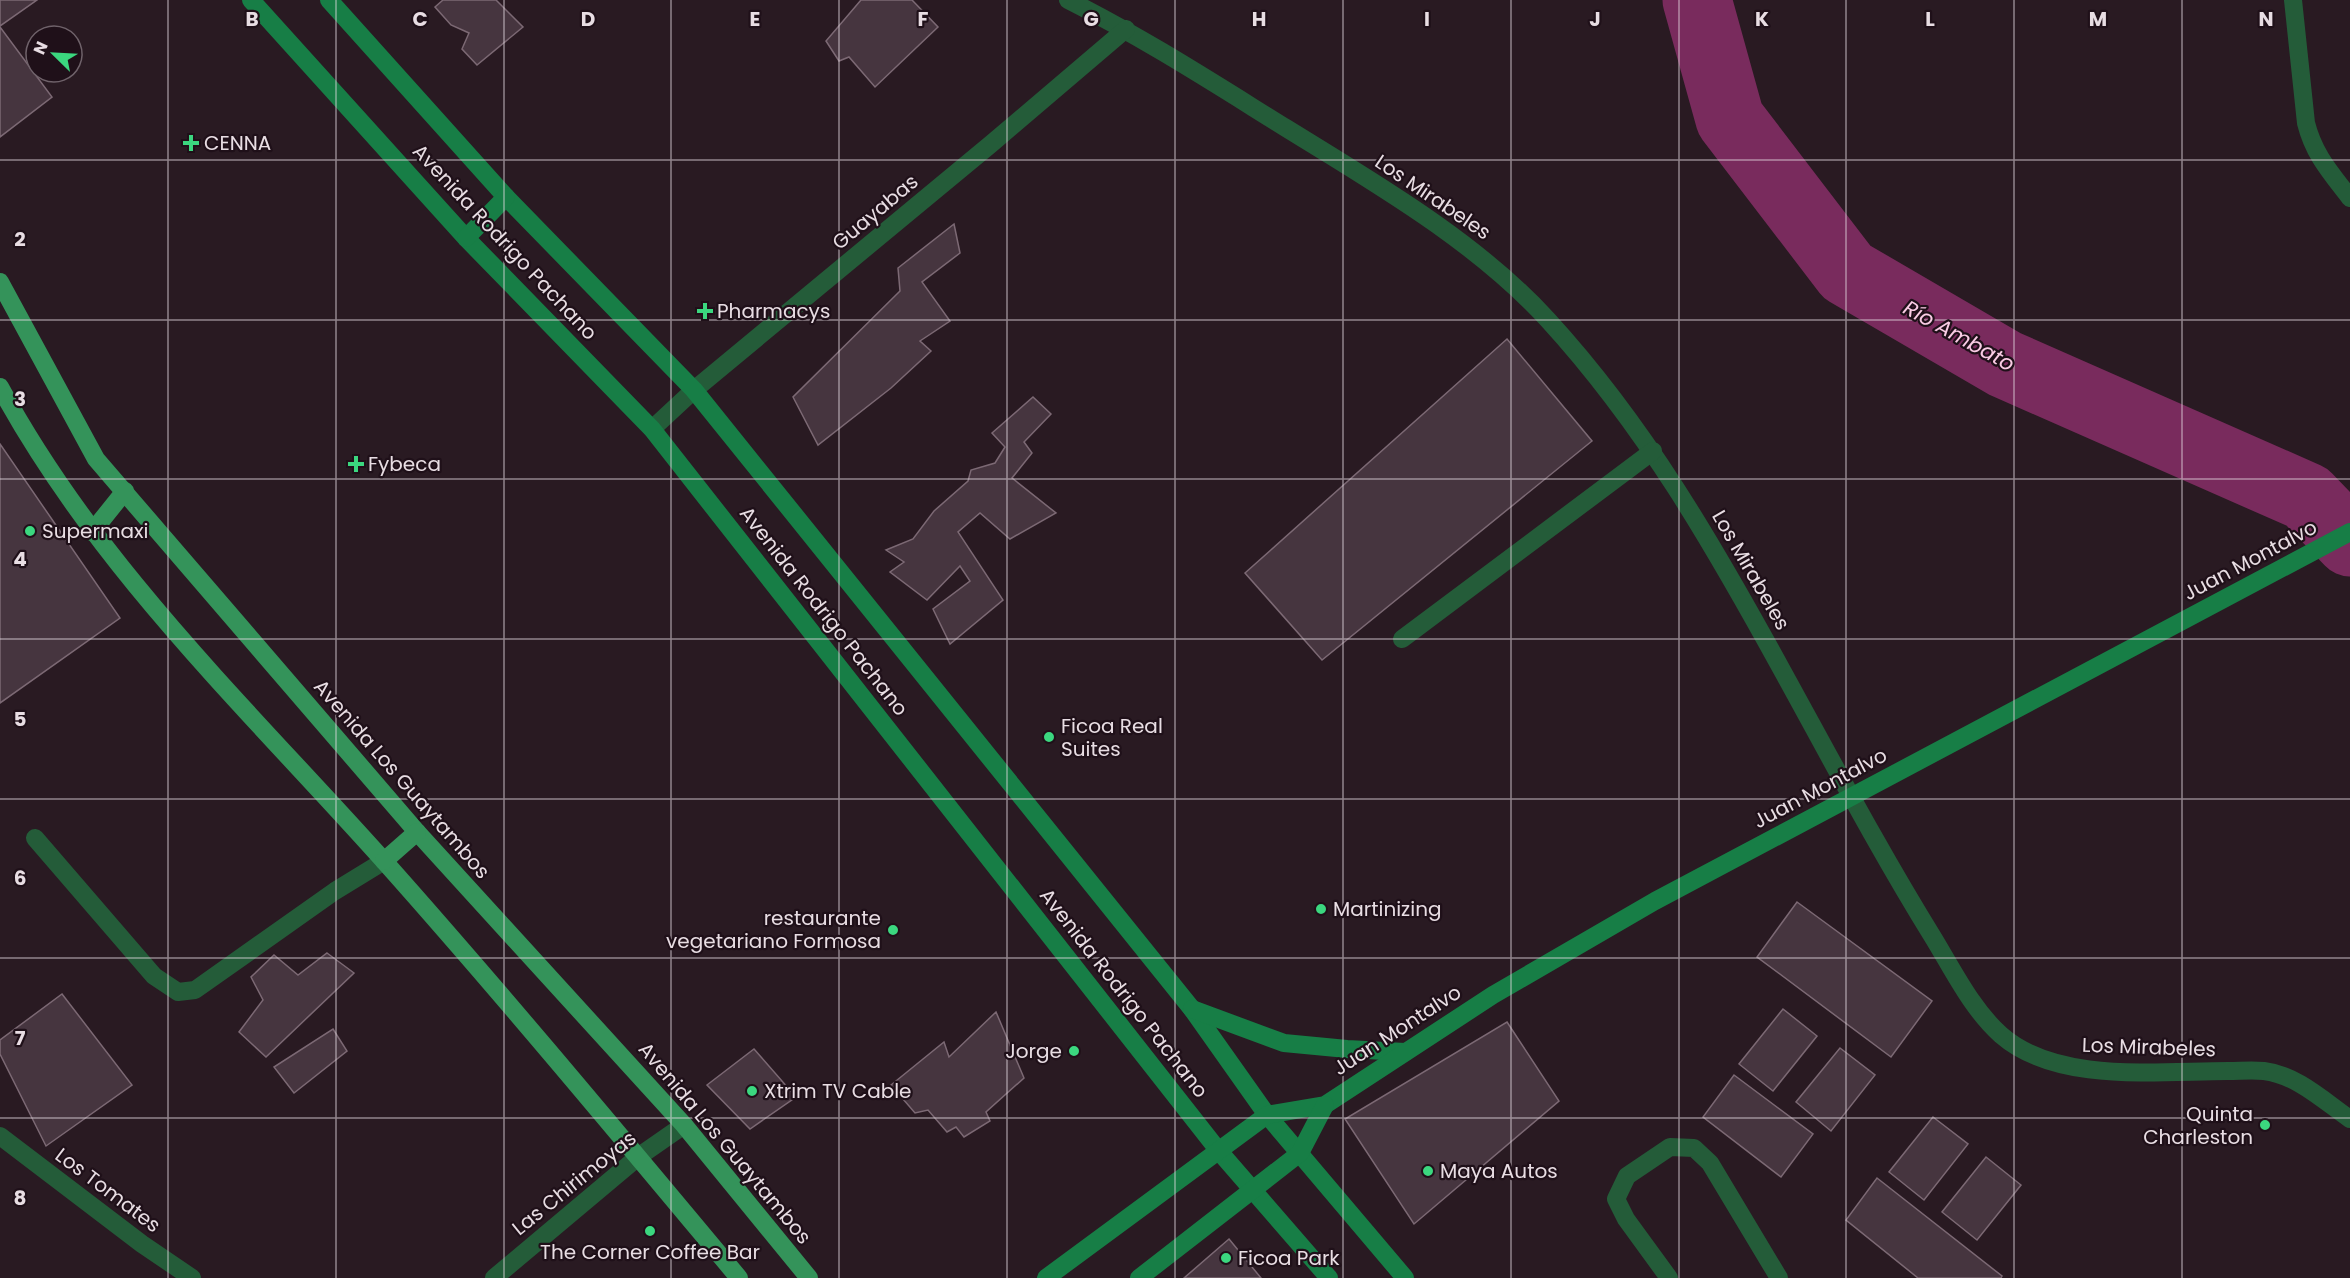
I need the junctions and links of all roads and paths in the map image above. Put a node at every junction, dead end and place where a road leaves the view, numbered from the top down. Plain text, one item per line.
1 (251, 0) edge
2 (329, 0) edge
3 (1068, 0) edge
4 (2293, 0) edge
5 (1126, 29) junction
6 (506, 197) junction
7 (2350, 198) edge
8 (466, 238) junction
9 (0, 282) edge
10 (0, 387) edge
11 (694, 390) junction
12 (652, 429) junction
13 (1653, 451) junction
14 (125, 491) junction
15 (92, 532) junction
16 (2350, 532) edge
17 (1402, 639) dead end
18 (417, 832) junction
19 (35, 838) dead end
20 (384, 861) junction
21 (1192, 1010) junction
22 (1405, 1052) junction
23 (1325, 1105) junction
24 (1267, 1115) junction
25 (2350, 1119) edge
26 (684, 1125) junction
27 (0, 1136) edge
28 (1218, 1150) junction
29 (1300, 1153) junction
30 (638, 1157) junction
31 (1254, 1190) junction
32 (192, 1278) edge
33 (494, 1278) edge
34 (739, 1278) edge
35 (809, 1278) edge
36 (1046, 1278) edge
37 (1139, 1278) edge
38 (1329, 1278) edge
39 (1405, 1278) edge
40 (1669, 1278) edge
41 (1779, 1278) edge

1 - 8 main road, Avenida Rodrigo Pachano
2 - 6 main road, Avenida Rodrigo Pachano
3 - 5 street, Los Mirabeles
4 - 7 street
5 - 11 street, Guayabas
5 - 13 street, Los Mirabeles
6 - 8 main road
6 - 11 main road, Avenida Rodrigo Pachano
8 - 12 main road, Avenida Rodrigo Pachano
9 - 14 main road, Avenida Los Guaytambos
10 - 15 main road
11 - 12 street, Guayabas
11 - 21 main road, Avenida Rodrigo Pachano
12 - 28 main road, Avenida Rodrigo Pachano
13 - 17 street
13 - 25 street, Los Mirabeles
14 - 15 main road
14 - 18 main road, Avenida Los Guaytambos
15 - 20 main road
16 - 22 main road, Juan Montalvo
18 - 20 main road
18 - 26 main road, Avenida Los Guaytambos
19 - 20 street
20 - 30 main road
21 - 22 main road
21 - 24 main road, Avenida Rodrigo Pachano
22 - 23 main road, Juan Montalvo
23 - 24 main road, Juan Montalvo
23 - 29 main road, Juan Montalvo
24 - 28 main road, Juan Montalvo
24 - 29 main road, Avenida Rodrigo Pachano
26 - 30 street, Las Chirimoyas
26 - 35 main road, Avenida Los Guaytambos
27 - 32 street, Los Tomates
28 - 31 main road, Avenida Rodrigo Pachano
28 - 36 main road, Juan Montalvo
29 - 31 main road, Juan Montalvo
29 - 39 main road, Avenida Rodrigo Pachano
30 - 33 street, Las Chirimoyas
30 - 34 main road
31 - 37 main road, Juan Montalvo
31 - 38 main road, Avenida Rodrigo Pachano
40 - 41 street

